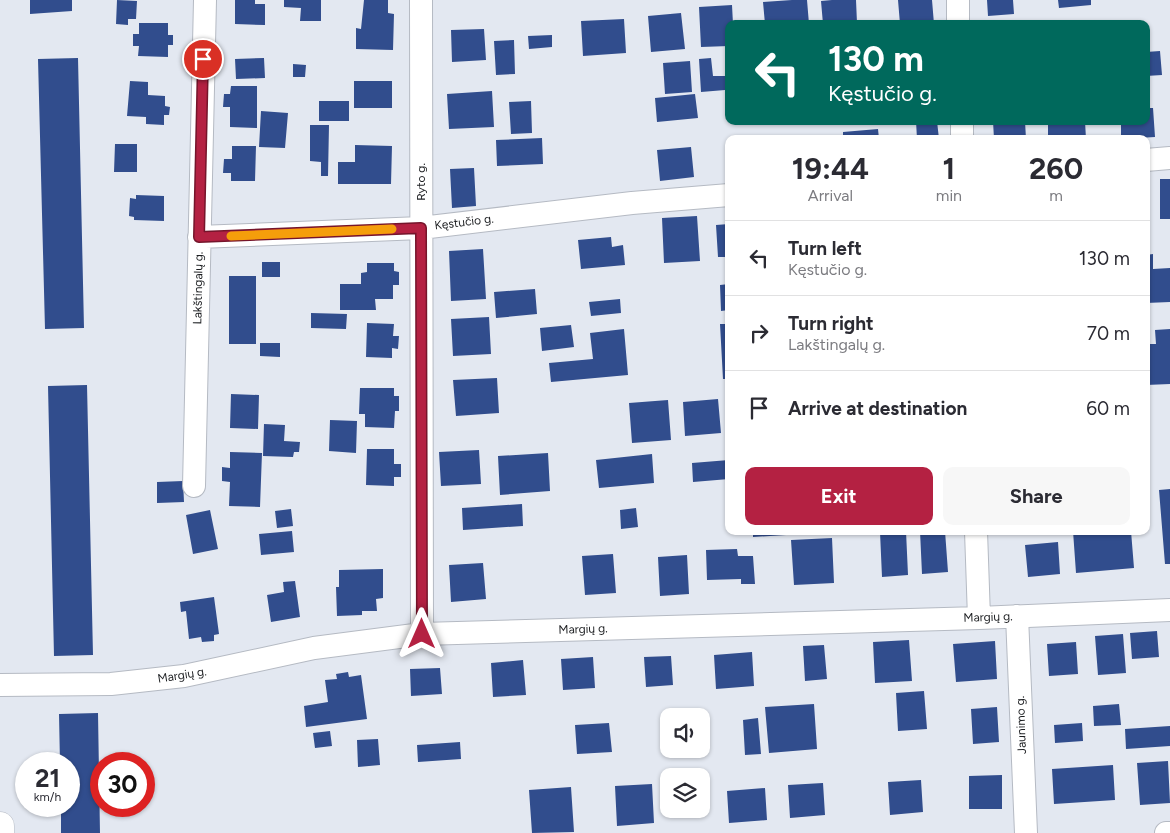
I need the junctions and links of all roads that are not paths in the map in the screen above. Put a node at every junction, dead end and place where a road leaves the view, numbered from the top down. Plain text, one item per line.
1 (204, 0) edge
2 (422, 0) edge
3 (958, 0) edge
4 (958, 20) edge
5 (1170, 158) edge
6 (1150, 160) edge
7 (725, 195) edge
8 (421, 228) junction
9 (199, 237) junction
10 (194, 486) dead end
11 (976, 535) edge
12 (1170, 610) edge
13 (1017, 616) junction
14 (979, 618) junction
15 (422, 634) junction
16 (0, 685) edge
17 (0, 826) edge
18 (0, 833) edge
19 (1026, 833) edge
20 (1166, 833) edge
21 (1170, 833) edge

1 - 9 street, Lakštingalų g.
2 - 8 street, Ryto g.
3 - 4 street
5 - 6 street
7 - 8 street, Kęstučio g.
8 - 9 street, Kęstučio g.
8 - 15 street, Ryto g.
9 - 10 street, Lakštingalų g.
11 - 14 street
12 - 13 street, Margių g.
13 - 14 street, Margių g.
13 - 19 street, Jaunimo g.
14 - 15 street, Margių g.
15 - 16 street, Margių g.
17 - 18 main road
20 - 21 street

